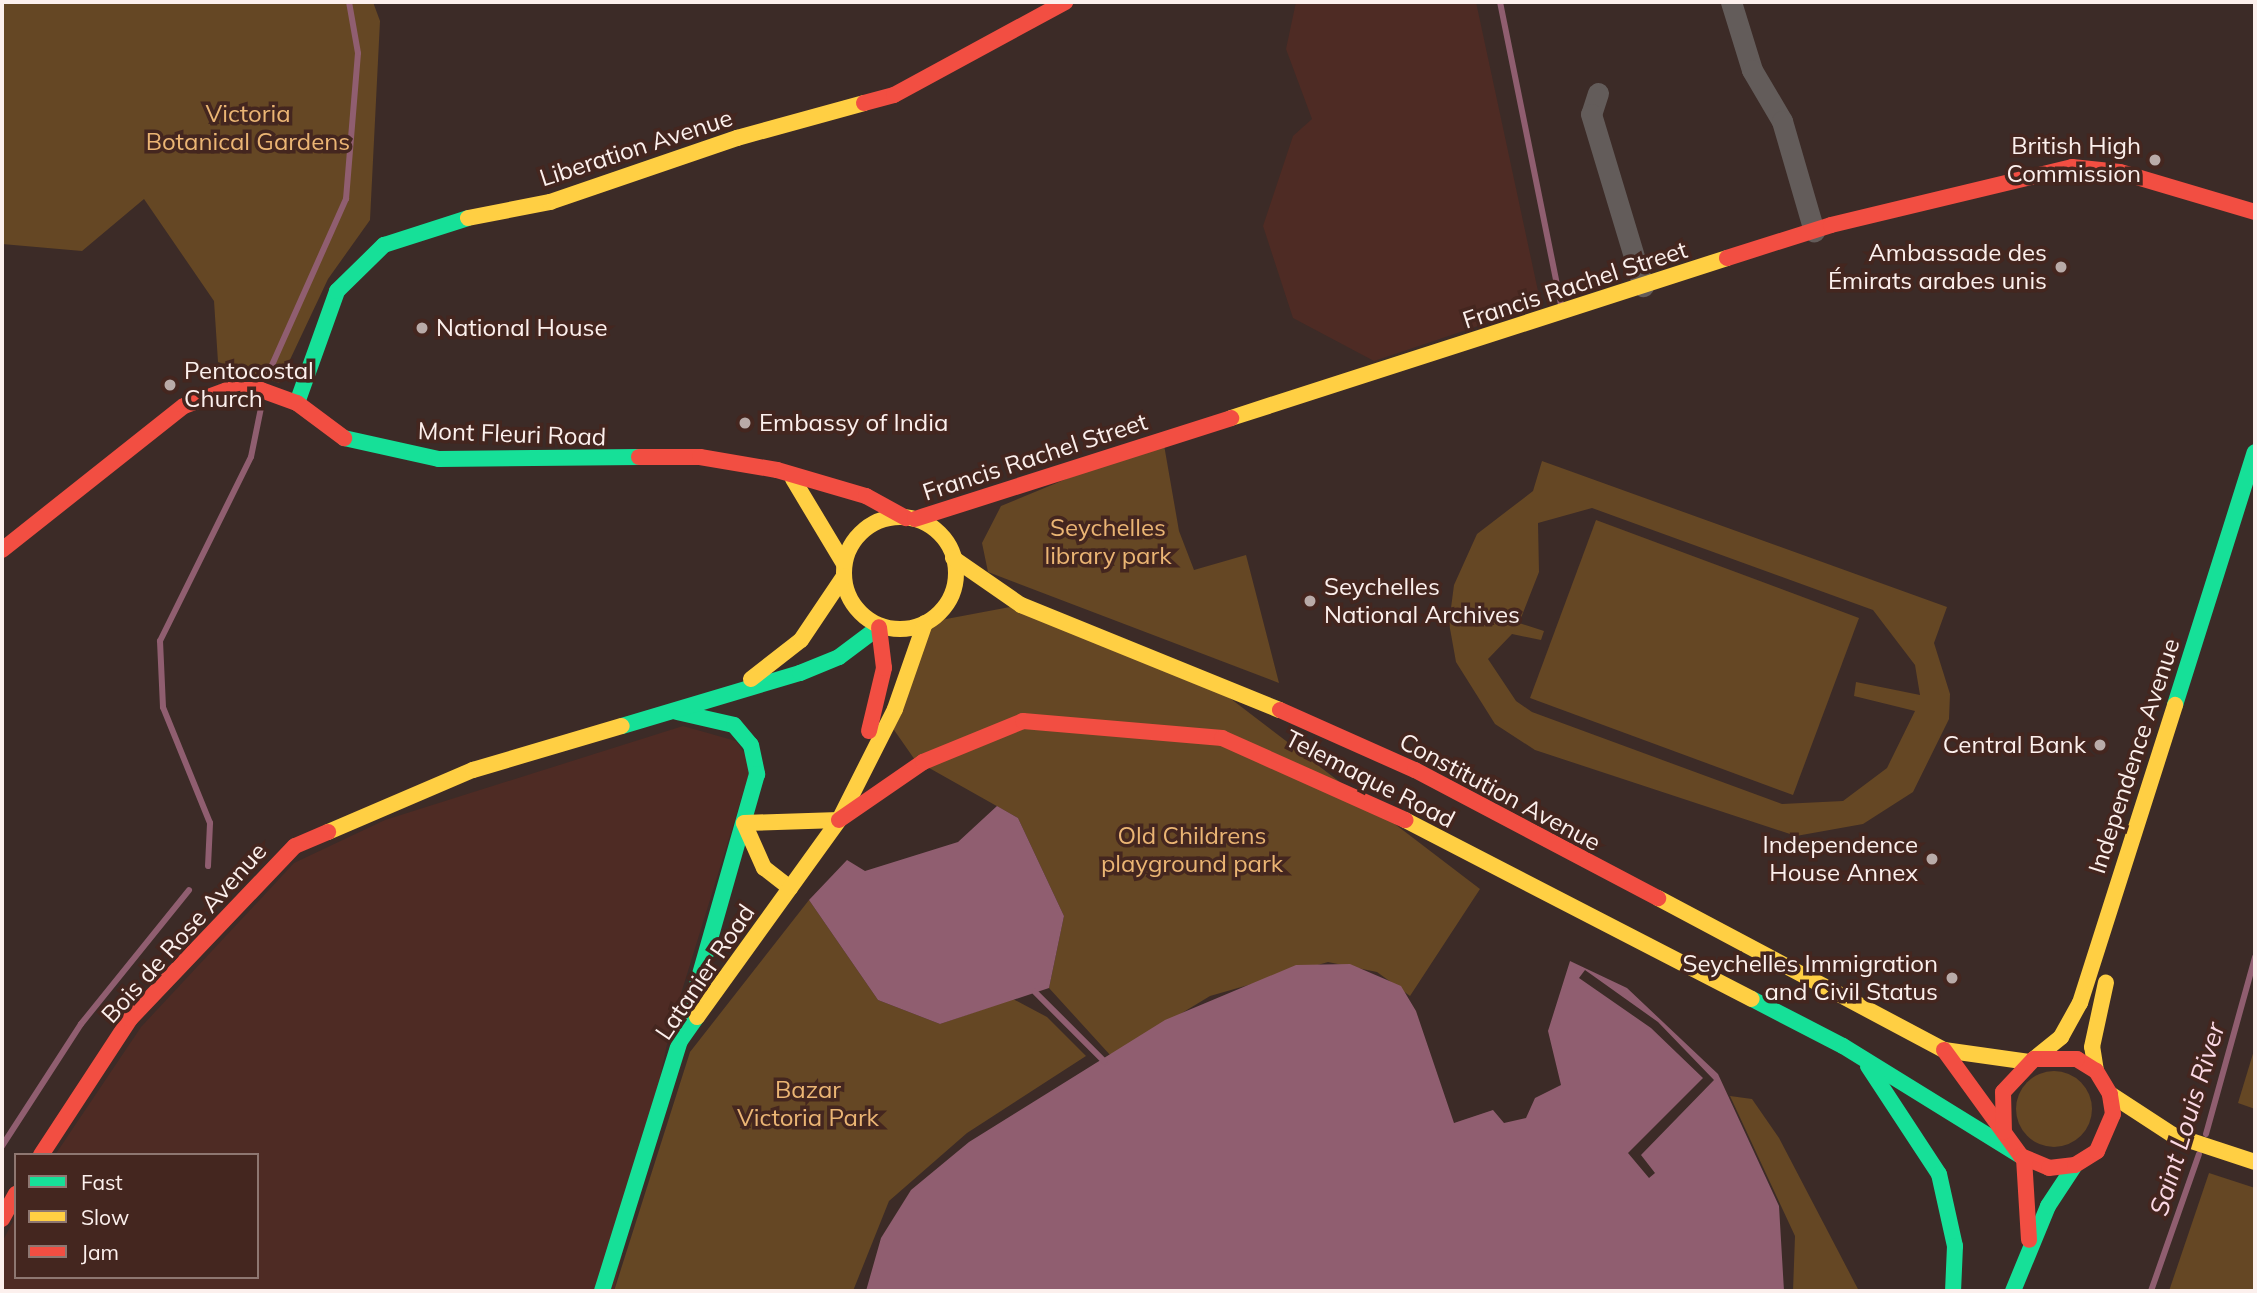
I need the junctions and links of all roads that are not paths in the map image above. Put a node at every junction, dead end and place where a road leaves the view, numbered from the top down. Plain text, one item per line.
1 (1065, 2) edge
2 (1731, 2) edge
3 (1598, 93) dead end
4 (2255, 212) edge
5 (1814, 231) junction
6 (1643, 286) junction
7 (297, 403) junction
8 (2255, 452) edge
9 (793, 479) junction
10 (911, 518) junction
11 (2, 550) edge
12 (953, 558) junction
13 (844, 570) junction
14 (1021, 605) junction
15 (995, 607) dead end
16 (959, 614) dead end
17 (925, 623) junction
18 (879, 627) junction
19 (727, 695) junction
20 (677, 712) junction
21 (859, 776) junction
22 (839, 820) junction
23 (744, 823) junction
24 (2140, 879) dead end
25 (790, 888) junction
26 (680, 1041) junction
27 (1944, 1050) junction
28 (1861, 1056) junction
29 (2031, 1061) junction
30 (2096, 1071) junction
31 (2110, 1094) junction
32 (2004, 1132) junction
33 (2180, 1137) junction
34 (2151, 1139) dead end
35 (2118, 1146) dead end
36 (2097, 1151) junction
37 (42, 1153) edge
38 (2023, 1157) junction
39 (2255, 1162) edge
40 (2075, 1165) junction
41 (14, 1198) edge
42 (2, 1219) edge
43 (2030, 1249) junction
44 (602, 1291) edge
45 (1953, 1291) edge
46 (2013, 1291) edge

1 - 7 main road, Liberation Avenue
2 - 5 street
3 - 6 street
4 - 5 main road, Francis Rachel Street
5 - 6 main road, Francis Rachel Street
6 - 10 main road, Francis Rachel Street
7 - 9 main road, Mont Fleuri Road
7 - 11 main road, Mont Fleuri Road
8 - 29 main road, Independence Avenue
9 - 10 main road, Mont Fleuri Road
9 - 13 main road
10 - 12 main road
10 - 13 main road
12 - 14 main road, Constitution Avenue
12 - 17 main road
13 - 18 main road
13 - 19 main road, Bois de Rose Avenue
14 - 15 main road, Constitution Avenue
14 - 27 main road, Constitution Avenue
16 - 17 main road
17 - 18 main road
17 - 21 main road, Latanier Road
18 - 19 main road, Bois de Rose Avenue
18 - 21 main road, Latanier Road
19 - 20 main road, Bois de Rose Avenue
20 - 23 main road
20 - 37 main road, Bois de Rose Avenue
21 - 22 main road, Latanier Road
22 - 23 main road
22 - 25 main road, Latanier Road
22 - 28 main road, Telemaque Road
23 - 25 main road
23 - 26 main road
24 - 30 main road, Independence Avenue
25 - 26 main road, Latanier Road
26 - 44 main road, Latanier Road
27 - 29 main road, Constitution Avenue
27 - 32 main road, Constitution Avenue
28 - 38 main road, Telemaque Road
28 - 45 main road, Telemaque Road
29 - 30 main road
29 - 32 main road
30 - 31 main road
31 - 33 main road
31 - 36 main road
32 - 38 main road
33 - 34 main road
33 - 39 main road
35 - 36 main road
36 - 40 main road
38 - 40 main road
38 - 43 main road
40 - 43 main road
41 - 42 main road
43 - 46 main road

